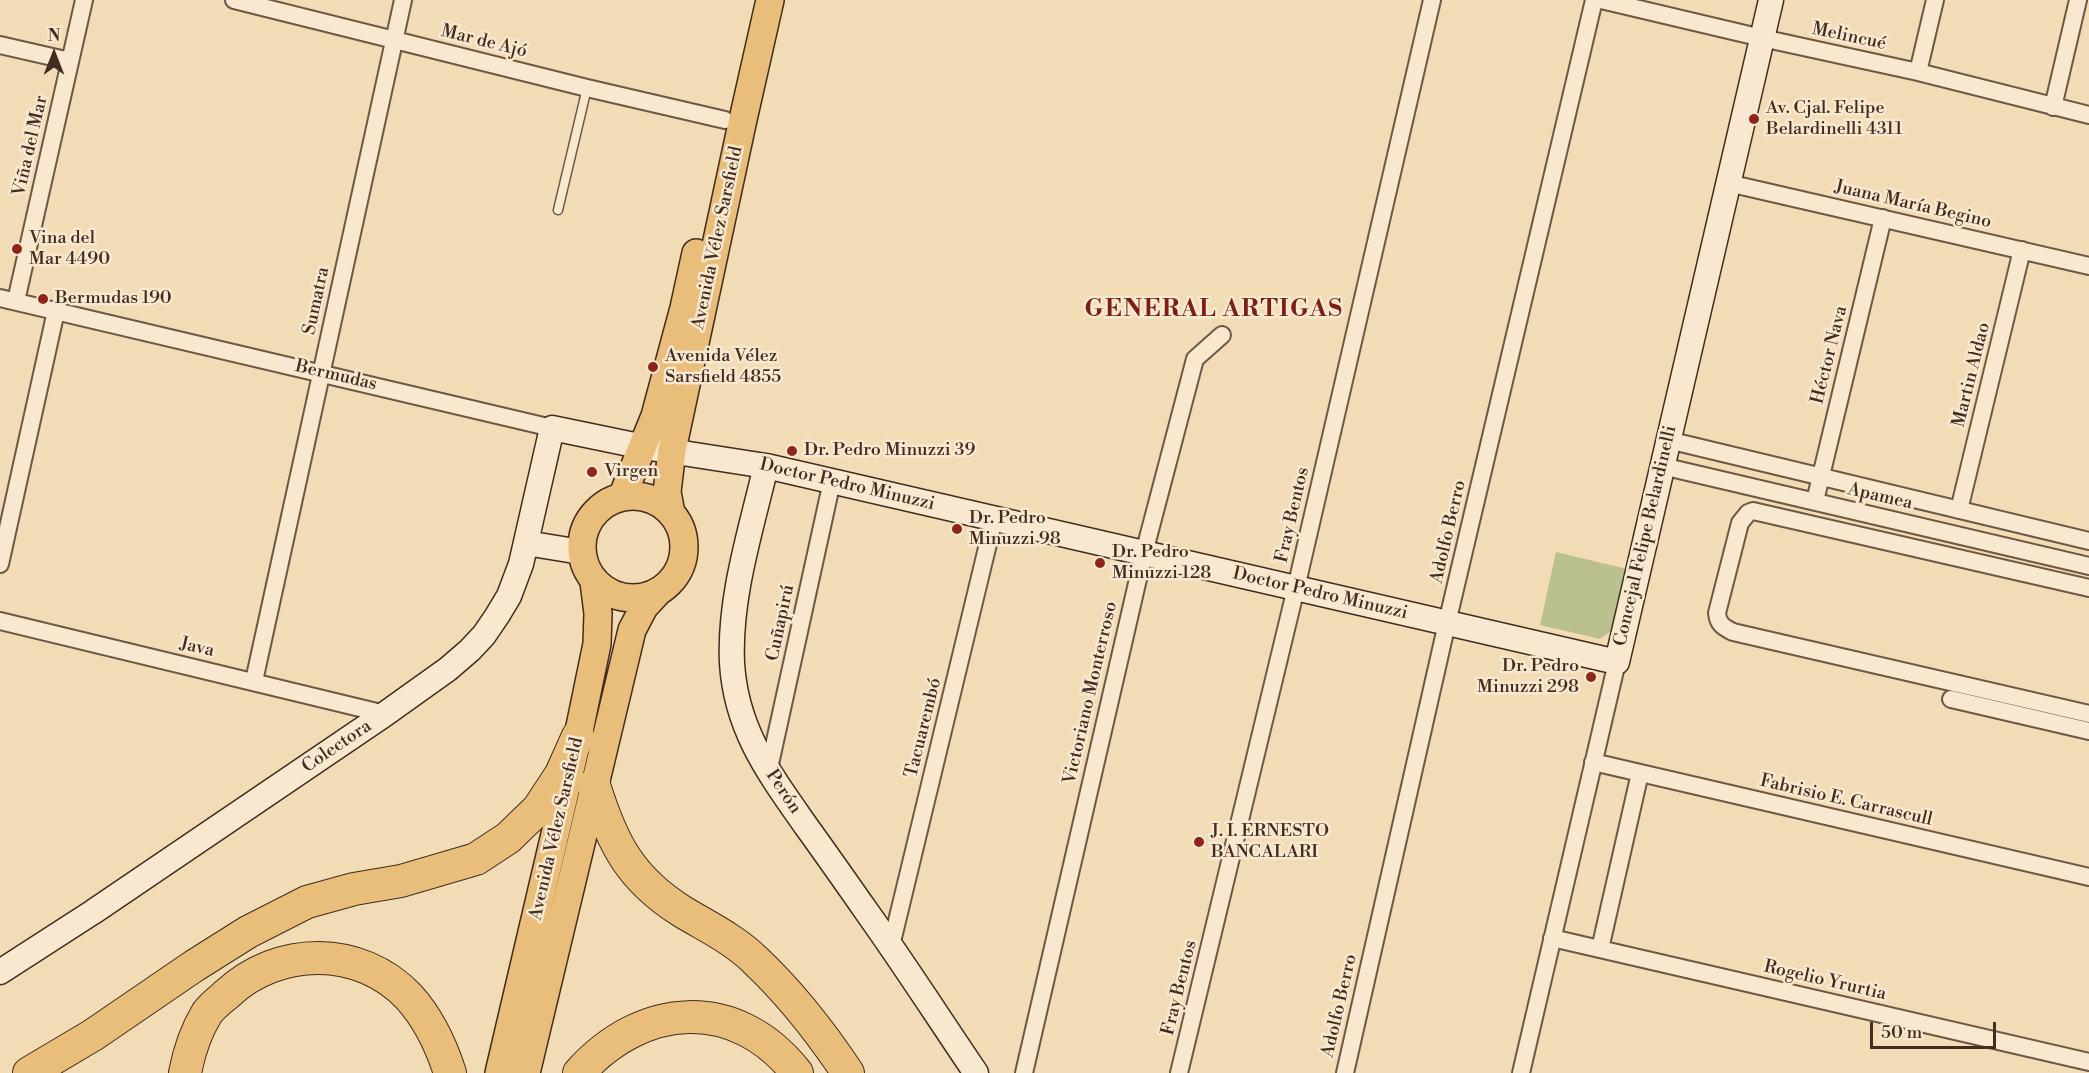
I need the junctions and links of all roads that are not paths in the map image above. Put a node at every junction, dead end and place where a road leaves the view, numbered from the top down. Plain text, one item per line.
1 (84, 0) edge
2 (234, 0) edge
3 (403, 0) edge
4 (753, 0) edge
5 (771, 0) edge
6 (1432, 0) edge
7 (1594, 0) edge
8 (1601, 0) edge
9 (1771, 0) edge
10 (1935, 0) edge
11 (2078, 0) edge
12 (1762, 38) junction
13 (394, 40) junction
14 (0, 45) edge
15 (70, 61) junction
16 (1918, 72) junction
17 (587, 88) junction
18 (2053, 107) junction
19 (2089, 115) edge
20 (725, 120) junction
21 (1728, 183) junction
22 (558, 210) dead end
23 (1883, 218) junction
24 (2022, 250) junction
25 (2089, 266) edge
26 (8, 299) edge
27 (56, 310) junction
28 (1222, 334) dead end
29 (321, 373) junction
30 (552, 428) junction
31 (1668, 440) junction
32 (644, 447) junction
33 (672, 450) junction
34 (766, 466) junction
35 (1662, 466) junction
36 (1821, 477) junction
37 (832, 481) junction
38 (622, 497) junction
39 (1815, 501) junction
40 (1959, 510) junction
41 (671, 513) junction
42 (994, 519) junction
43 (2089, 541) edge
44 (526, 543) junction
45 (581, 552) junction
46 (1143, 553) junction
47 (0, 564) edge
48 (2089, 566) edge
49 (594, 582) junction
50 (1296, 588) junction
51 (2089, 588) edge
52 (657, 593) junction
53 (0, 621) edge
54 (1447, 623) junction
55 (1617, 662) junction
56 (254, 681) junction
57 (1951, 699) dead end
58 (386, 714) junction
59 (2089, 714) edge
60 (2089, 731) edge
61 (578, 736) junction
62 (1593, 762) junction
63 (768, 773) junction
64 (1641, 773) junction
65 (594, 785) junction
66 (2089, 877) edge
67 (1552, 938) junction
68 (891, 946) junction
69 (1600, 949) junction
70 (0, 972) edge
71 (2089, 1062) edge
72 (29, 1073) edge
73 (185, 1073) edge
74 (450, 1073) edge
75 (499, 1073) edge
76 (526, 1073) edge
77 (579, 1073) edge
78 (797, 1073) edge
79 (848, 1073) edge
80 (976, 1073) edge
81 (1024, 1073) edge
82 (1179, 1073) edge
83 (1345, 1073) edge
84 (1521, 1073) edge

1 - 15 street, Viña del Mar
2 - 13 street, Mar de Ajó
3 - 13 street, Sumatra
4 - 20 main road, Avenida Vélez Sarsfield
5 - 33 main road, Avenida Vélez Sarsfield
6 - 50 street, Fray Bentos
7 - 54 street, Adolfo Berro
8 - 12 street, Melincué
9 - 12 main road, Concejal Felipe Belardinelli
10 - 16 street
11 - 18 street
12 - 16 street, Melincué
12 - 21 main road, Concejal Felipe Belardinelli
13 - 17 street, Mar de Ajó
13 - 29 street, Sumatra
14 - 15 street
15 - 26 street, Viña del Mar
16 - 18 street, Melincué
17 - 20 street, Mar de Ajó
17 - 22 lane
18 - 19 street, Melincué
20 - 32 main road, Avenida Vélez Sarsfield
21 - 23 street, Juana María Begino
21 - 31 main road, Concejal Felipe Belardinelli
23 - 24 street, Juana María Begino
23 - 36 street, Héctor Nava
24 - 25 street, Juana María Begino
24 - 40 street, Martin Aldao
26 - 27 street, Bermudas
27 - 29 street, Bermudas
27 - 47 street
28 - 46 street, Victoriano Monterroso
29 - 30 street, Bermudas
29 - 56 street, Sumatra
30 - 32 main road, Bermudas
30 - 44 main road, Colectora
31 - 35 main road, Concejal Felipe Belardinelli
31 - 36 street, Apamea
32 - 33 main road, Bermudas
32 - 38 main road, Avenida Vélez Sarsfield
33 - 34 main road, Doctor Pedro Minuzzi
33 - 41 main road, Avenida Vélez Sarsfield
34 - 37 main road, Doctor Pedro Minuzzi
34 - 63 main road, Perón
35 - 39 street, Apamea
35 - 55 main road, Concejal Felipe Belardinelli
36 - 39 street, Héctor Nava
36 - 40 street, Apamea
37 - 42 main road, Doctor Pedro Minuzzi
37 - 63 street, Cuñapirú
38 - 41 main road
38 - 45 main road
39 - 48 street, Apamea
40 - 43 street, Apamea
41 - 52 main road
42 - 46 main road, Doctor Pedro Minuzzi
42 - 68 street, Tacuarembó
44 - 45 main road
44 - 58 main road, Colectora
45 - 49 main road
46 - 50 main road, Doctor Pedro Minuzzi
46 - 81 street, Victoriano Monterroso
49 - 52 main road
49 - 61 main road, Avenida Vélez Sarsfield
50 - 54 main road, Doctor Pedro Minuzzi
50 - 82 street, Fray Bentos
51 - 59 street
52 - 65 main road, Avenida Vélez Sarsfield
53 - 56 street, Java
54 - 55 main road, Doctor Pedro Minuzzi
54 - 83 street, Adolfo Berro
55 - 62 street, Concejal Felipe Belardinelli
56 - 58 street, Java
57 - 60 street
58 - 70 main road, Colectora
61 - 72 highway
61 - 75 main road, Avenida Vélez Sarsfield
62 - 64 street, Fabrisio E. Carrascull
62 - 67 street, Concejal Felipe Belardinelli
63 - 68 main road, Perón
64 - 66 street, Fabrisio E. Carrascull
64 - 69 street
65 - 76 main road, Avenida Vélez Sarsfield
65 - 79 highway
67 - 69 street, Rogelio Yrurtia
67 - 84 street, Concejal Felipe Belardinelli
68 - 80 main road, Perón
69 - 71 street, Rogelio Yrurtia
73 - 74 highway
77 - 78 highway

